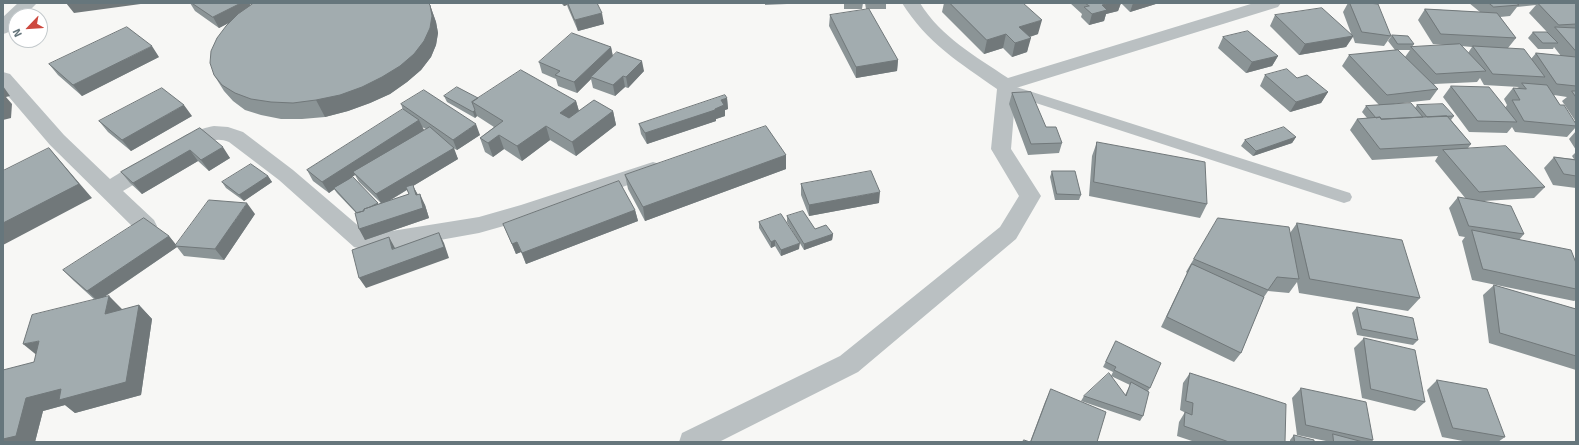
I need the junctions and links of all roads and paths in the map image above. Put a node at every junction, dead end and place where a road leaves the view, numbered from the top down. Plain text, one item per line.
1 (28, 3) edge
2 (911, 3) edge
3 (1272, 3) edge
4 (3, 29) edge
5 (3, 78) edge
6 (1006, 87) junction
7 (671, 163) edge
8 (109, 190) junction
9 (1344, 197) dead end
10 (146, 226) edge
11 (692, 442) edge

1 - 4 street
2 - 6 street
3 - 6 street
5 - 8 street
6 - 9 lane
6 - 11 street
7 - 8 street
8 - 10 street

